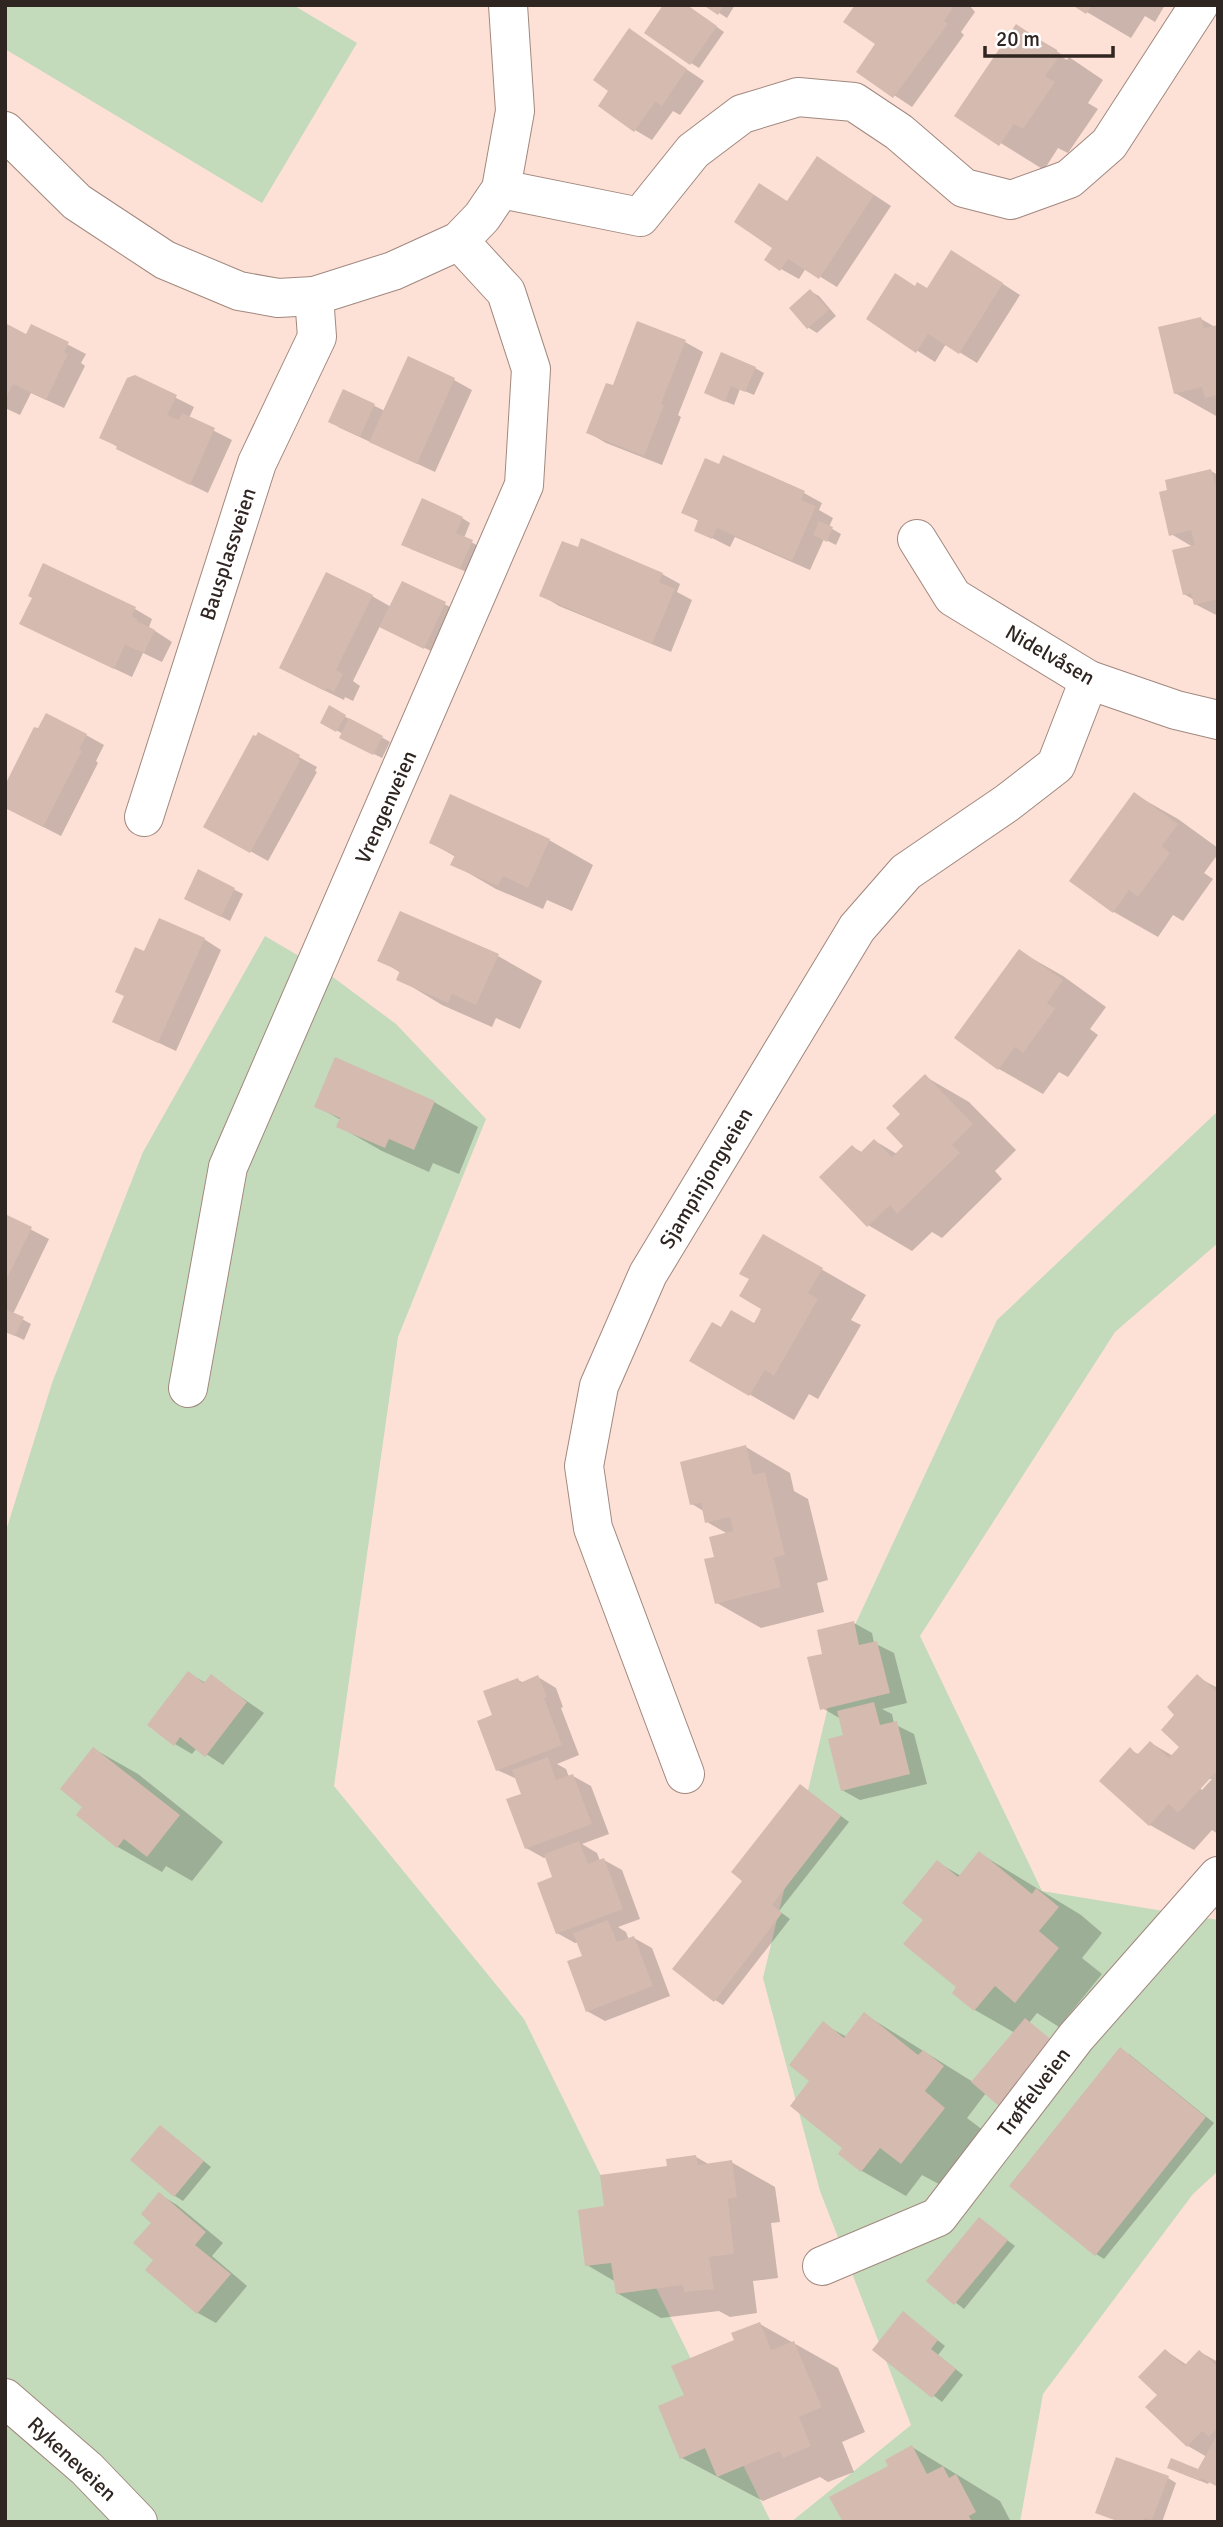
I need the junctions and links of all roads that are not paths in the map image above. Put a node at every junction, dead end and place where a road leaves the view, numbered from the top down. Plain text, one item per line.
1 (508, 5) edge
2 (1199, 5) edge
3 (5, 131) edge
4 (501, 190) junction
5 (459, 241) junction
6 (314, 296) junction
7 (917, 539) dead end
8 (1089, 680) junction
9 (1218, 720) edge
10 (144, 817) dead end
11 (188, 1388) dead end
12 (685, 1774) dead end
13 (1218, 1876) edge
14 (822, 2266) dead end
15 (5, 2398) edge
16 (138, 2522) edge

1 - 4 street
2 - 4 street
3 - 6 street
4 - 5 street
5 - 6 street
5 - 11 street, Vrengenveien
6 - 10 street, Bausplassveien
7 - 8 street, Nidelvåsen
8 - 9 street, Nidelvåsen
8 - 12 street, Sjampinjongveien
13 - 14 street, Trøffelveien
15 - 16 street, Rykeneveien

